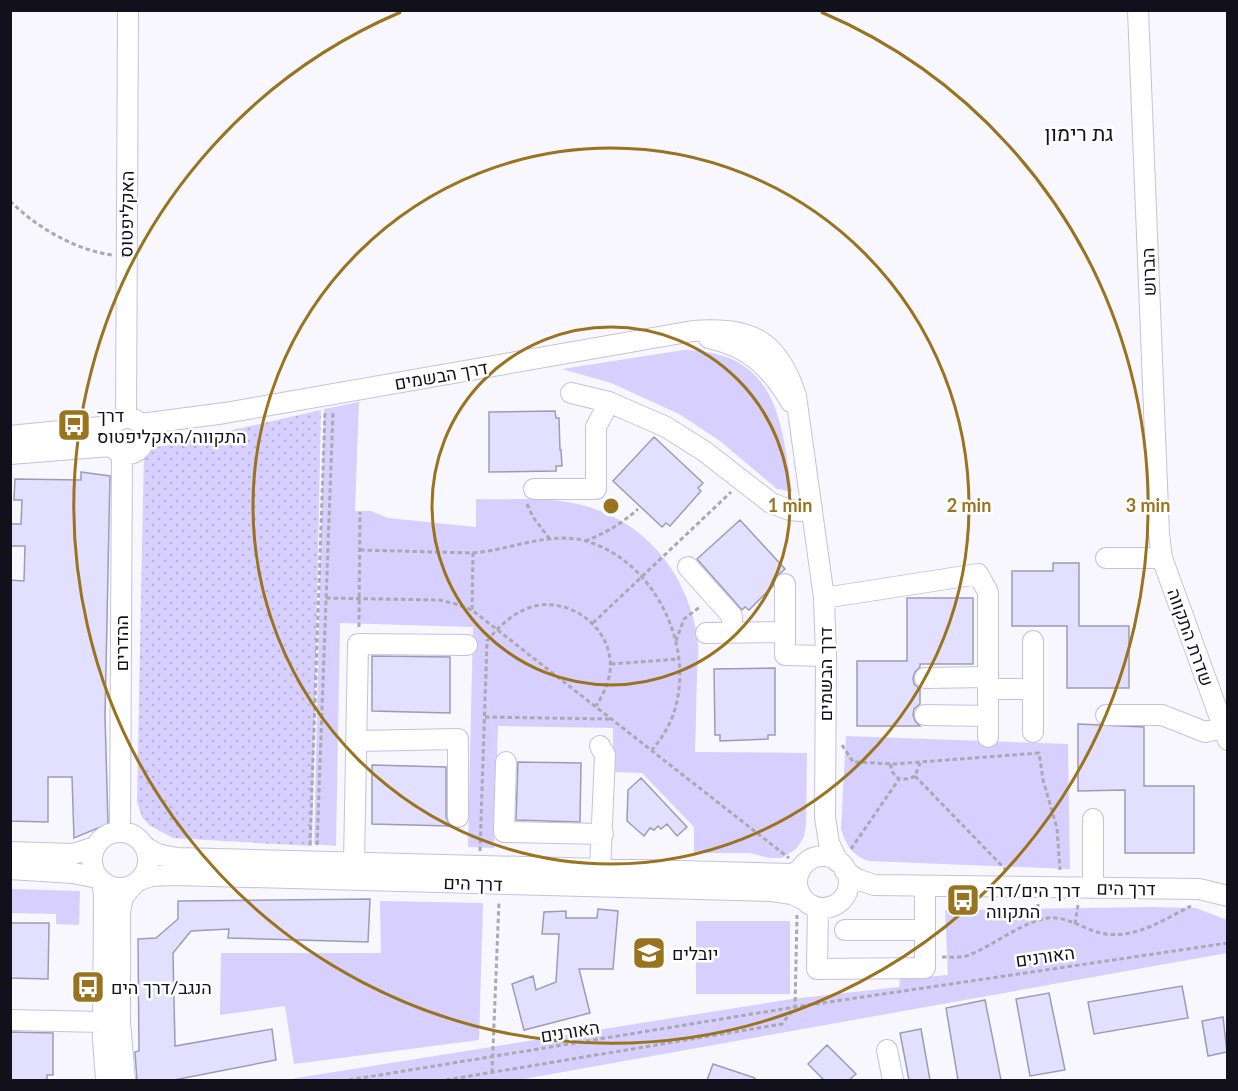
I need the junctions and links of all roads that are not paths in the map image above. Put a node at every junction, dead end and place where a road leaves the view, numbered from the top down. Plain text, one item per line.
1 (128, 10) edge
2 (1138, 10) edge
3 (571, 393) dead end
4 (609, 402) junction
5 (126, 434) junction
6 (10, 436) edge
7 (10, 454) edge
8 (529, 492) road end
9 (812, 508) junction
10 (1159, 534) joint
11 (1106, 558) dead end
12 (1162, 558) junction
13 (688, 567) dead end
14 (785, 584) dead end
15 (824, 598) junction
16 (785, 632) junction
17 (706, 633) dead end
18 (732, 633) junction
19 (1033, 640) dead end
20 (467, 645) dead end
21 (826, 656) junction
22 (926, 678) dead end
23 (988, 683) junction
24 (1033, 689) junction
25 (926, 715) dead end
26 (1106, 715) dead end
27 (988, 716) junction
28 (1033, 732) dead end
29 (1225, 734) edge
30 (988, 737) dead end
31 (356, 741) junction
32 (600, 746) dead end
33 (506, 762) dead end
34 (458, 817) dead end
35 (825, 817) junction
36 (1093, 819) dead end
37 (120, 832) junction
38 (603, 834) junction
39 (95, 847) junction
40 (145, 847) junction
41 (10, 852) edge
42 (354, 863) junction
43 (804, 866) junction
44 (841, 866) junction
45 (10, 869) edge
46 (600, 870) junction
47 (100, 880) junction
48 (136, 882) junction
49 (1227, 883) edge
50 (874, 885) junction
51 (925, 886) junction
52 (1093, 888) junction
53 (1227, 896) edge
54 (843, 897) junction
55 (1196, 897) junction
56 (810, 904) junction
57 (845, 930) dead end
58 (925, 930) junction
59 (10, 1020) edge
60 (103, 1022) junction
61 (887, 1050) dead end
62 (106, 1080) edge
63 (125, 1080) edge
64 (893, 1080) edge

1 - 5 street, האקליפטוס
2 - 10 street, הברוש
3 - 4 street
4 - 8 street
4 - 9 street
5 - 6 street
5 - 7 street
5 - 9 street, דרך הבשמים
5 - 37 street, ההדרים
9 - 15 street, דרך הבשמים
10 - 12 street, שדרת התקווה
11 - 12 street
12 - 29 street, שדרת התקווה
13 - 18 street
14 - 16 street
15 - 21 street, דרך הבשמים
15 - 23 street
16 - 18 street
16 - 21 street
17 - 18 street
19 - 24 street
20 - 31 street
21 - 35 street, דרך הבשמים
22 - 23 street
23 - 24 street
23 - 27 street
24 - 28 street
25 - 27 street
26 - 29 street
27 - 30 street
31 - 34 street
31 - 42 street
32 - 38 street
33 - 38 street
35 - 43 street, דרך הבשמים
35 - 44 street, דרך הבשמים
36 - 52 street
37 - 39 street
37 - 40 street
38 - 46 street
39 - 41 street
39 - 47 street
40 - 42 street, דרך הים
40 - 48 street
42 - 46 street, דרך הים
43 - 44 street
43 - 46 street, דרך הים
43 - 56 street
44 - 50 street, דרך הים
44 - 54 street
45 - 47 street
47 - 48 street
47 - 60 street
48 - 56 street, דרך הים
48 - 63 street
49 - 55 street, דרך הים
50 - 51 street, דרך הים
50 - 54 street, דרך הים
51 - 52 street, דרך הים
51 - 58 street
52 - 55 street, דרך הים
53 - 55 street, דרך הים
54 - 56 street
56 - 58 street
57 - 58 street
59 - 60 street
60 - 62 street
61 - 64 street

